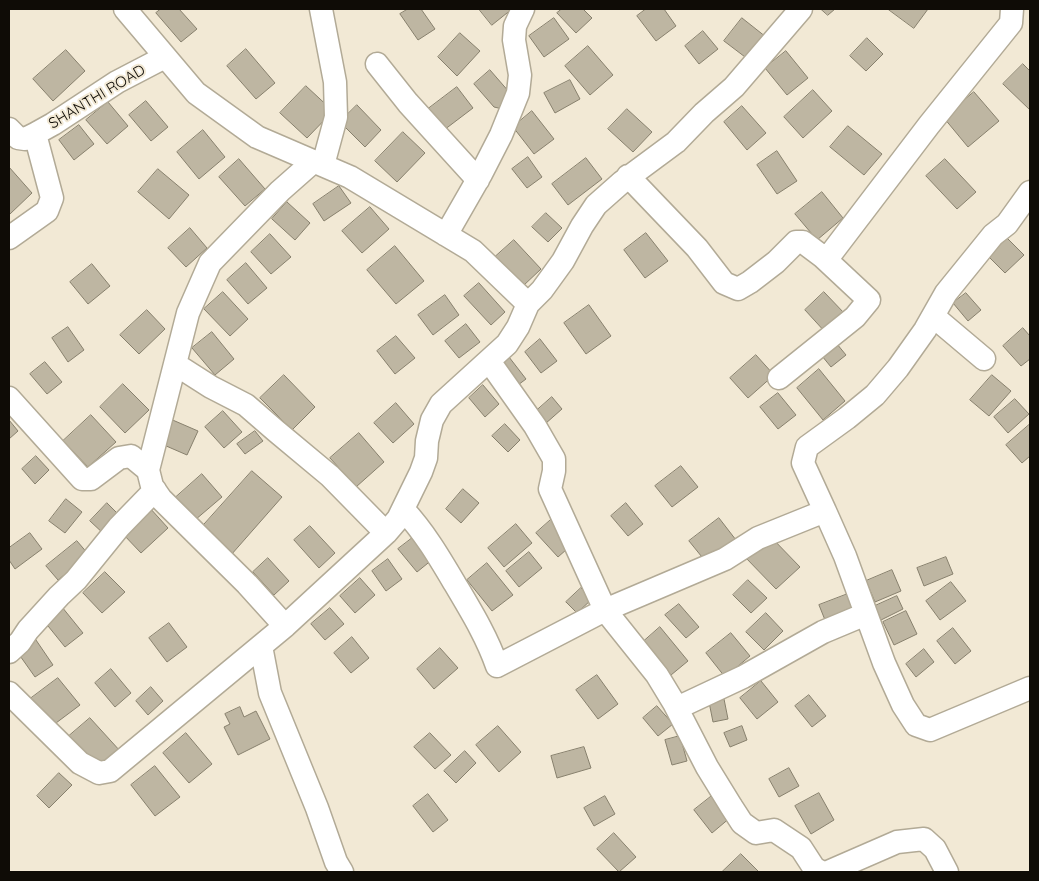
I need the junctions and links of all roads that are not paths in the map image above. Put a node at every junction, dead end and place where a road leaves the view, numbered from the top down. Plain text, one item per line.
1 (321, 9) edge
2 (523, 9) edge
3 (801, 9) edge
4 (1012, 9) edge
5 (130, 10) edge
6 (165, 57) junction
7 (377, 64) dead end
8 (9, 129) edge
9 (36, 134) junction
10 (318, 163) junction
11 (628, 176) junction
12 (478, 180) junction
13 (1030, 192) edge
14 (446, 235) junction
15 (9, 238) edge
16 (823, 257) junction
17 (528, 304) junction
18 (933, 316) junction
19 (984, 359) dead end
20 (489, 361) junction
21 (175, 364) junction
22 (779, 378) dead end
23 (9, 398) edge
24 (152, 480) junction
25 (403, 509) junction
26 (825, 511) junction
27 (386, 533) junction
28 (605, 610) junction
29 (866, 614) junction
30 (285, 626) junction
31 (261, 646) junction
32 (9, 652) edge
33 (1030, 688) edge
34 (9, 693) edge
35 (677, 708) junction
36 (342, 872) edge
37 (821, 872) edge
38 (828, 872) edge
39 (947, 872) edge

1 - 10 street
2 - 12 street
3 - 11 street
4 - 16 street
5 - 6 street
6 - 9 street, SHANTHI ROAD
6 - 10 street
7 - 12 street
8 - 9 street
9 - 15 street, SHANTHI ROAD
10 - 14 street
10 - 21 street
11 - 16 street
11 - 17 street
12 - 14 street
13 - 18 street
14 - 17 street
16 - 22 street
17 - 20 street
18 - 19 street
18 - 26 street
20 - 25 street
20 - 28 street
21 - 24 street
21 - 27 street
23 - 24 street
24 - 30 street
24 - 32 street
25 - 27 street
25 - 28 street
26 - 28 street
26 - 29 street
27 - 30 street
28 - 35 street
29 - 33 street
29 - 35 street
30 - 31 street
31 - 34 street
31 - 36 street
35 - 37 street
38 - 39 street

